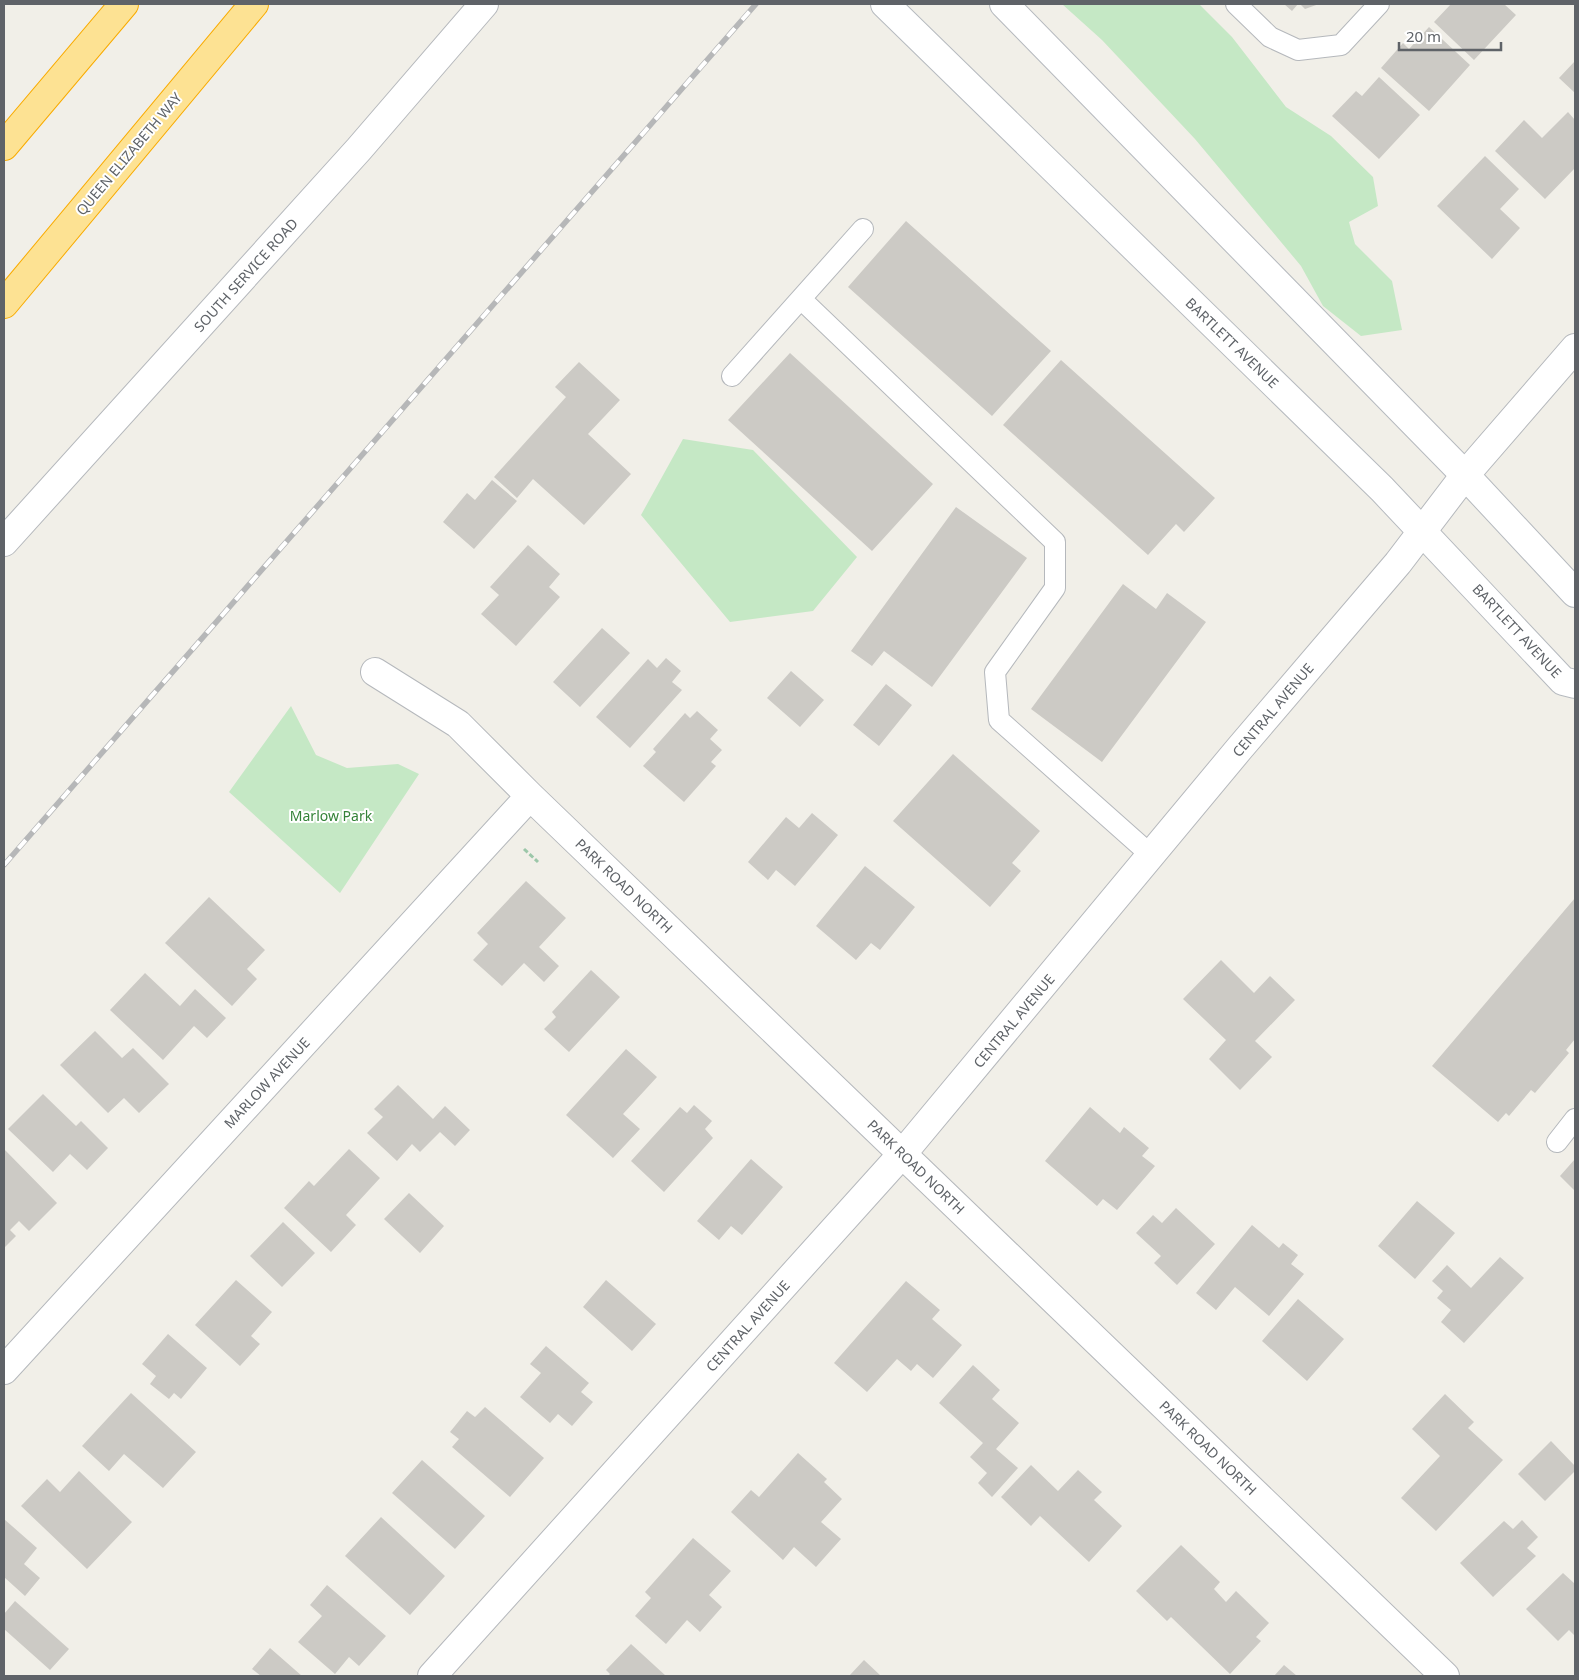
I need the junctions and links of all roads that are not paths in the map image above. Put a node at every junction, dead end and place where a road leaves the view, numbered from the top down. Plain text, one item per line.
1 (124, 4) edge
2 (254, 4) edge
3 (484, 4) edge
4 (885, 4) edge
5 (1004, 4) edge
6 (1236, 4) edge
7 (1379, 4) edge
8 (4, 146) edge
9 (863, 230) dead end
10 (801, 299) junction
11 (4, 304) edge
12 (1575, 348) edge
13 (732, 376) dead end
14 (1466, 476) junction
15 (1422, 532) junction
16 (4, 542) edge
17 (1575, 593) edge
18 (376, 672) dead end
19 (1575, 684) edge
20 (530, 796) junction
21 (1152, 856) junction
22 (1575, 1119) edge
23 (1557, 1142) dead end
24 (903, 1154) junction
25 (4, 1370) edge
26 (432, 1676) edge
27 (1446, 1676) edge

1 - 8 highway
2 - 11 highway, QUEEN ELIZABETH WAY
3 - 16 street, SOUTH SERVICE ROAD
4 - 15 street, BARTLETT AVENUE
5 - 14 street
6 - 7 lane
9 - 10 lane
10 - 13 lane
10 - 21 lane
12 - 14 street, CENTRAL AVENUE
14 - 15 street, CENTRAL AVENUE
14 - 17 street
15 - 19 street, BARTLETT AVENUE
15 - 21 street, CENTRAL AVENUE
18 - 20 street, PARK ROAD NORTH
20 - 24 street, PARK ROAD NORTH
20 - 25 street, MARLOW AVENUE
21 - 24 street, CENTRAL AVENUE
22 - 23 lane
24 - 26 street, CENTRAL AVENUE
24 - 27 street, PARK ROAD NORTH

